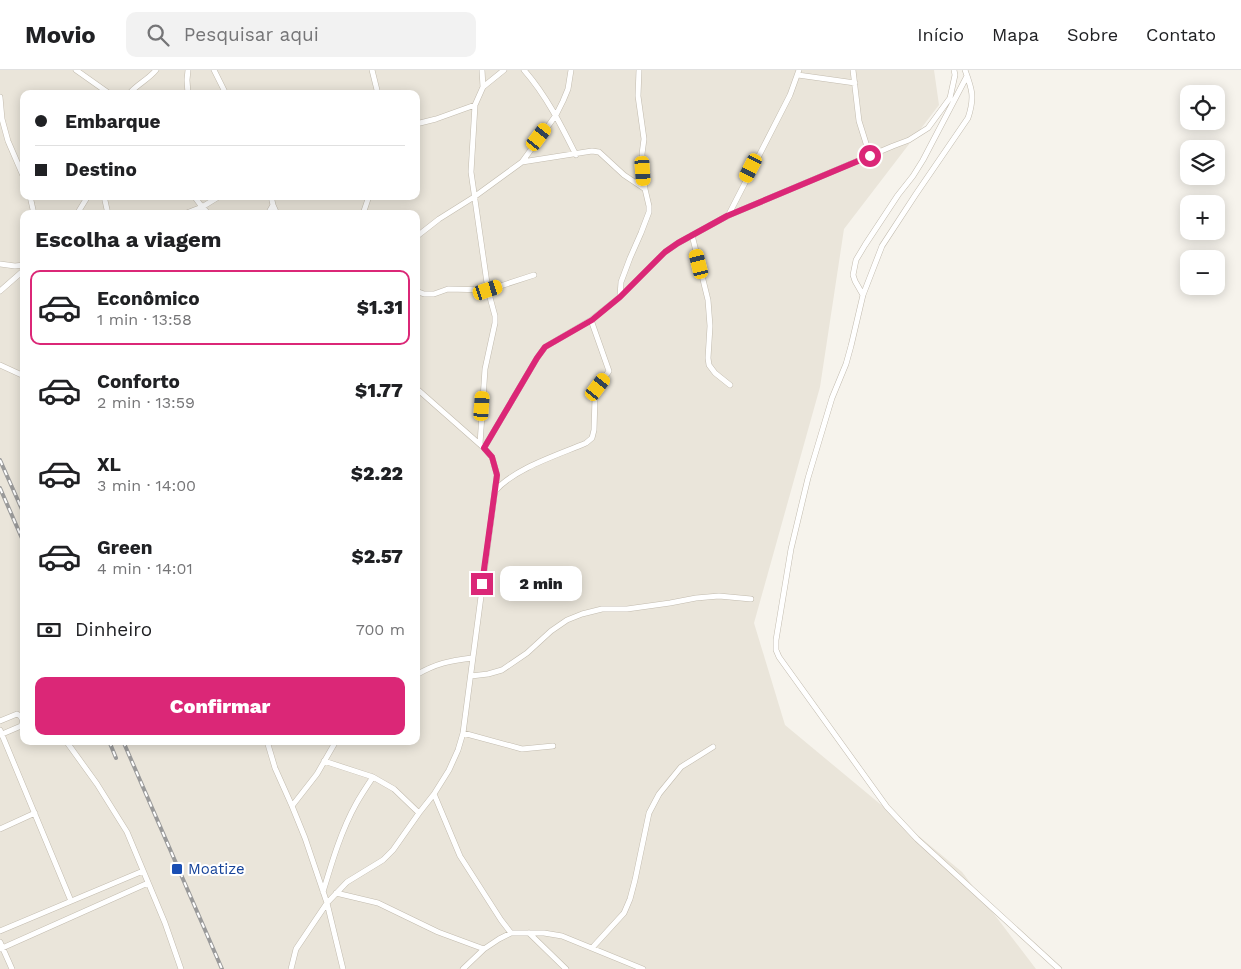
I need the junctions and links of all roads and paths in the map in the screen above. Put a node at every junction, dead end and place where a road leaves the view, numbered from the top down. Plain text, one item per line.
1 (76, 70) edge
2 (156, 70) edge
3 (188, 70) edge
4 (214, 70) edge
5 (372, 70) edge
6 (482, 70) edge
7 (504, 70) edge
8 (571, 70) edge
9 (640, 70) edge
10 (853, 70) edge
11 (954, 70) edge
12 (525, 71) edge
13 (799, 72) edge
14 (966, 73) edge
15 (855, 83) junction
16 (483, 87) junction
17 (104, 90) edge
18 (133, 90) edge
19 (188, 90) edge
20 (224, 90) edge
21 (377, 90) edge
22 (0, 97) edge
23 (475, 105) junction
24 (556, 115) junction
25 (420, 123) edge
26 (576, 155) junction
27 (870, 156) junction
28 (522, 162) junction
29 (20, 168) edge
30 (645, 189) junction
31 (474, 197) junction
32 (197, 200) edge
33 (209, 200) edge
34 (272, 200) edge
35 (273, 205) junction
36 (202, 207) junction
37 (194, 210) edge
38 (205, 210) edge
39 (270, 210) edge
40 (275, 210) edge
41 (727, 216) junction
42 (420, 234) edge
43 (692, 235) junction
44 (0, 264) edge
45 (20, 265) edge
46 (20, 274) edge
47 (534, 275) dead end
48 (488, 290) junction
49 (0, 291) edge
50 (420, 292) edge
51 (863, 295) junction
52 (620, 297) junction
53 (592, 320) junction
54 (0, 365) edge
55 (20, 374) edge
56 (730, 385) dead end
57 (420, 392) edge
58 (482, 446) junction
59 (495, 491) junction
60 (751, 599) dead end
61 (472, 658) junction
62 (420, 673) edge
63 (471, 676) junction
64 (20, 715) edge
65 (0, 721) edge
66 (20, 726) edge
67 (1, 733) edge
68 (463, 733) junction
69 (69, 745) edge
70 (268, 745) edge
71 (334, 745) edge
72 (553, 746) dead end
73 (713, 747) dead end
74 (324, 761) junction
75 (373, 777) junction
76 (434, 794) junction
77 (292, 806) junction
78 (35, 813) junction
79 (419, 813) junction
80 (0, 829) edge
81 (143, 871) junction
82 (148, 883) junction
83 (323, 892) junction
84 (336, 894) junction
85 (71, 901) junction
86 (326, 903) junction
87 (0, 931) edge
88 (511, 933) junction
89 (529, 933) junction
90 (0, 942) edge
91 (592, 948) junction
92 (1, 949) edge
93 (484, 949) junction
94 (12, 969) edge
95 (181, 969) edge
96 (291, 969) edge
97 (343, 969) edge
98 (463, 969) edge
99 (566, 969) edge
100 (644, 969) edge
101 (1059, 969) edge

1 - 17 street
2 - 18 street
3 - 19 street
4 - 20 street
5 - 21 street
6 - 16 street
7 - 16 street
8 - 24 street
9 - 30 street
10 - 15 street
11 - 27 street
12 - 24 street
13 - 15 street
13 - 41 street
14 - 51 street
14 - 51 street
15 - 27 street
16 - 23 street
22 - 29 street
23 - 25 street
23 - 31 street
24 - 26 street
24 - 28 street
26 - 28 street
26 - 30 street
27 - 41 street
28 - 31 street
30 - 52 street
31 - 42 street
31 - 48 street
32 - 36 street
33 - 36 street
34 - 35 street
35 - 39 street
35 - 40 street
36 - 37 street
36 - 38 street
41 - 43 street
43 - 52 street
43 - 56 street
44 - 45 street
46 - 49 street
47 - 48 street
48 - 50 street
48 - 58 street
51 - 101 street
52 - 53 street
53 - 58 street
53 - 59 street
54 - 55 street
57 - 58 street
58 - 59 street
59 - 61 street
60 - 63 street
61 - 62 street
61 - 63 street
63 - 68 street
64 - 65 street
66 - 67 street
67 - 78 street
68 - 72 street
68 - 76 street
69 - 81 street
70 - 77 street
71 - 74 street
73 - 91 street
74 - 75 street
74 - 77 street
75 - 79 street
75 - 83 street
76 - 79 street
76 - 88 street
77 - 83 street
78 - 80 street
78 - 85 street
79 - 84 street
81 - 82 street
81 - 85 street
82 - 92 street
82 - 95 street
83 - 86 street
84 - 86 street
84 - 93 street
85 - 87 street
86 - 96 street
86 - 97 street
88 - 89 street
88 - 93 street
89 - 91 street
89 - 99 street
90 - 92 street
91 - 100 street
92 - 94 street
93 - 98 street

